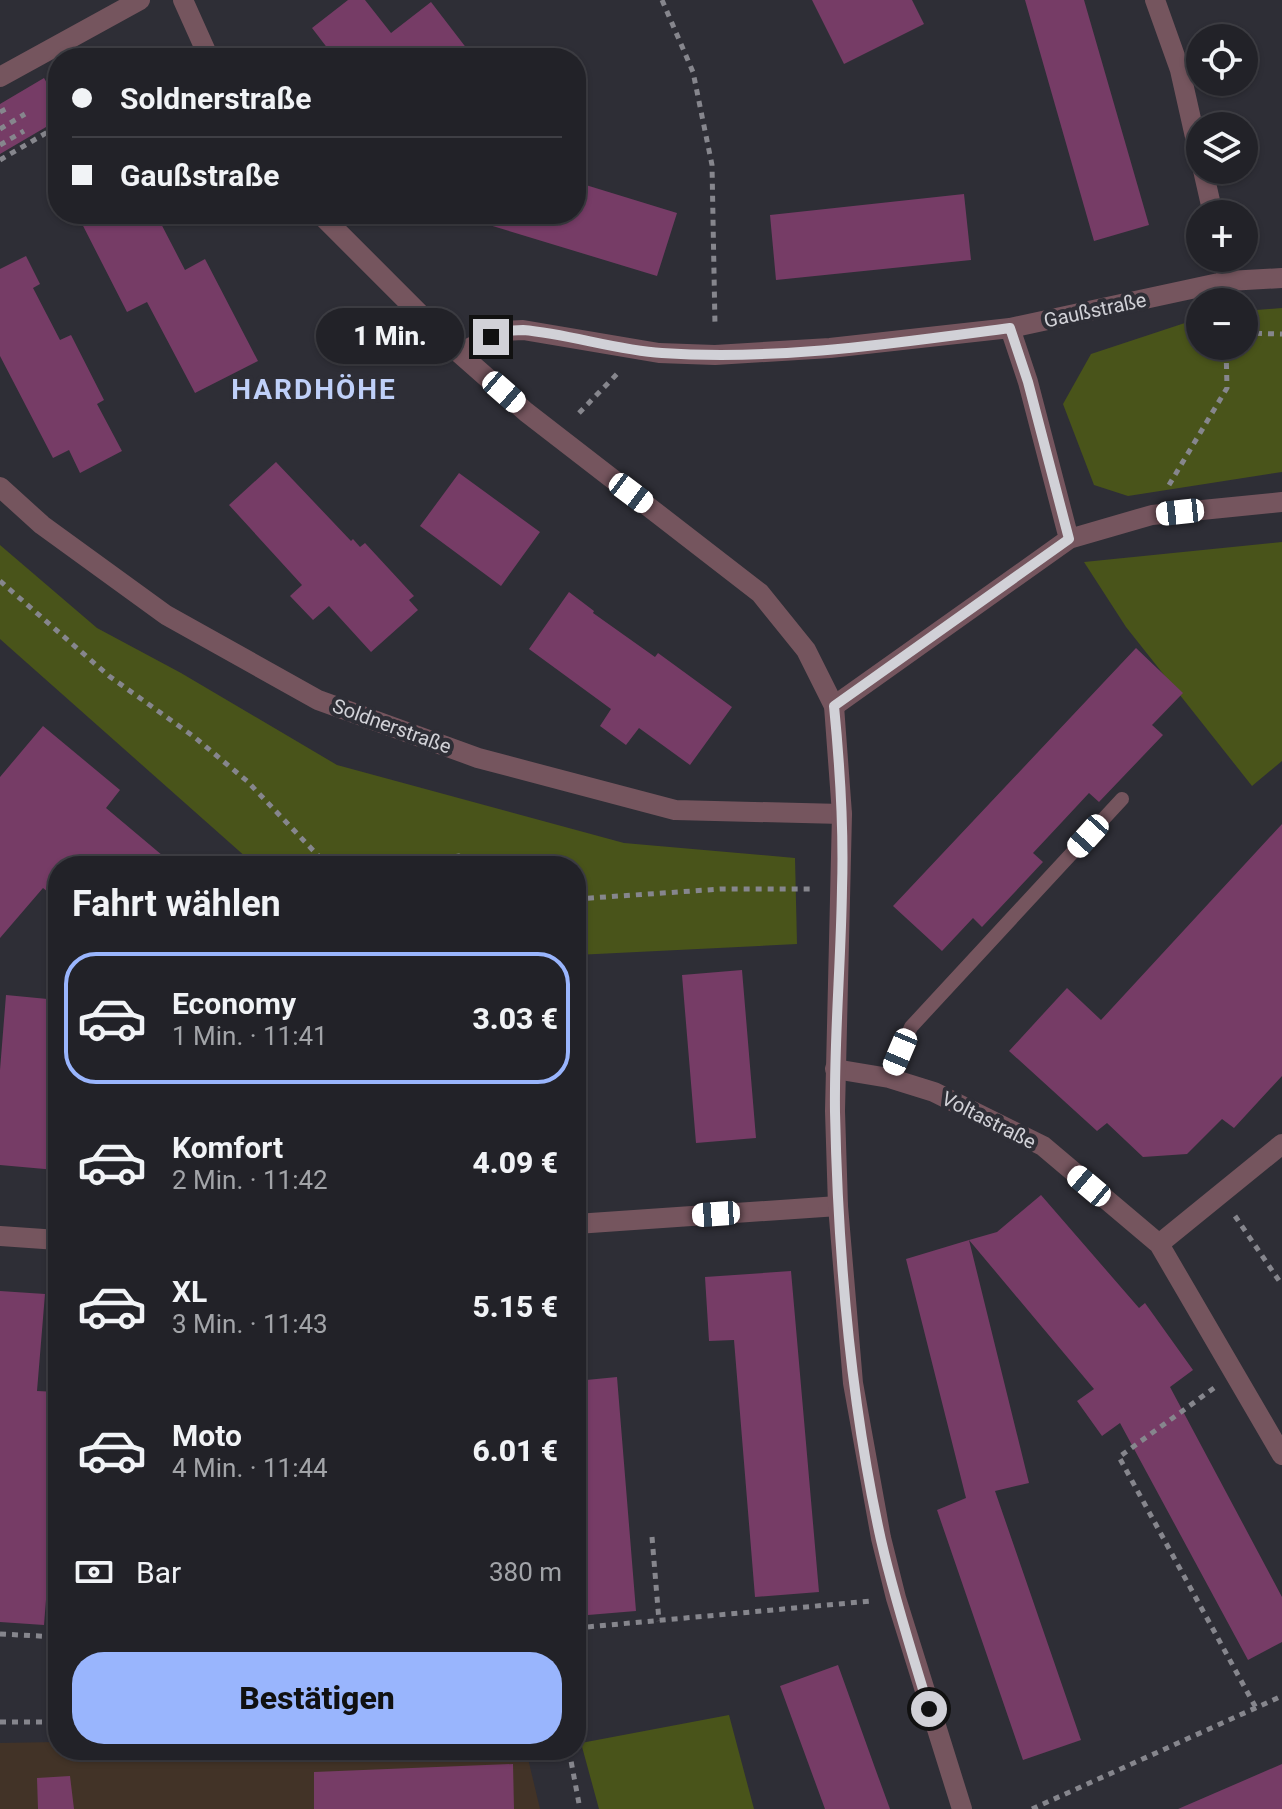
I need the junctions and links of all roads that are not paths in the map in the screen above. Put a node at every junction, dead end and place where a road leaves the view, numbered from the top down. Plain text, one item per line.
1 (140, 0) edge
2 (183, 0) edge
3 (1155, 0) edge
4 (53, 48) edge
5 (205, 48) edge
6 (48, 51) edge
7 (0, 77) edge
8 (1189, 112) edge
9 (330, 224) edge
10 (1226, 272) edge
11 (1282, 278) edge
12 (1228, 281) junction
13 (1010, 328) junction
14 (459, 353) junction
15 (0, 487) edge
16 (1282, 502) edge
17 (1069, 539) junction
18 (834, 706) junction
19 (1122, 799) dead end
20 (842, 814) junction
21 (835, 1069) junction
22 (889, 1078) junction
23 (1282, 1144) edge
24 (838, 1206) junction
25 (586, 1223) edge
26 (0, 1236) edge
27 (48, 1239) edge
28 (1159, 1244) junction
29 (1282, 1455) edge
30 (962, 1809) edge

1 - 4 street
2 - 5 street
3 - 8 street
6 - 7 street
9 - 14 street
10 - 12 street
11 - 12 street, Gaußstraße
12 - 13 street, Gaußstraße
13 - 14 street, Gaußstraße
13 - 17 street
14 - 18 street
15 - 20 street, Soldnerstraße
16 - 17 street
17 - 18 street
18 - 20 street
19 - 22 lane
20 - 21 street
21 - 22 street, Voltastraße
21 - 24 street
22 - 28 street, Voltastraße
23 - 28 street
24 - 25 street
24 - 30 street
26 - 27 street
28 - 29 street, Voltastraße

